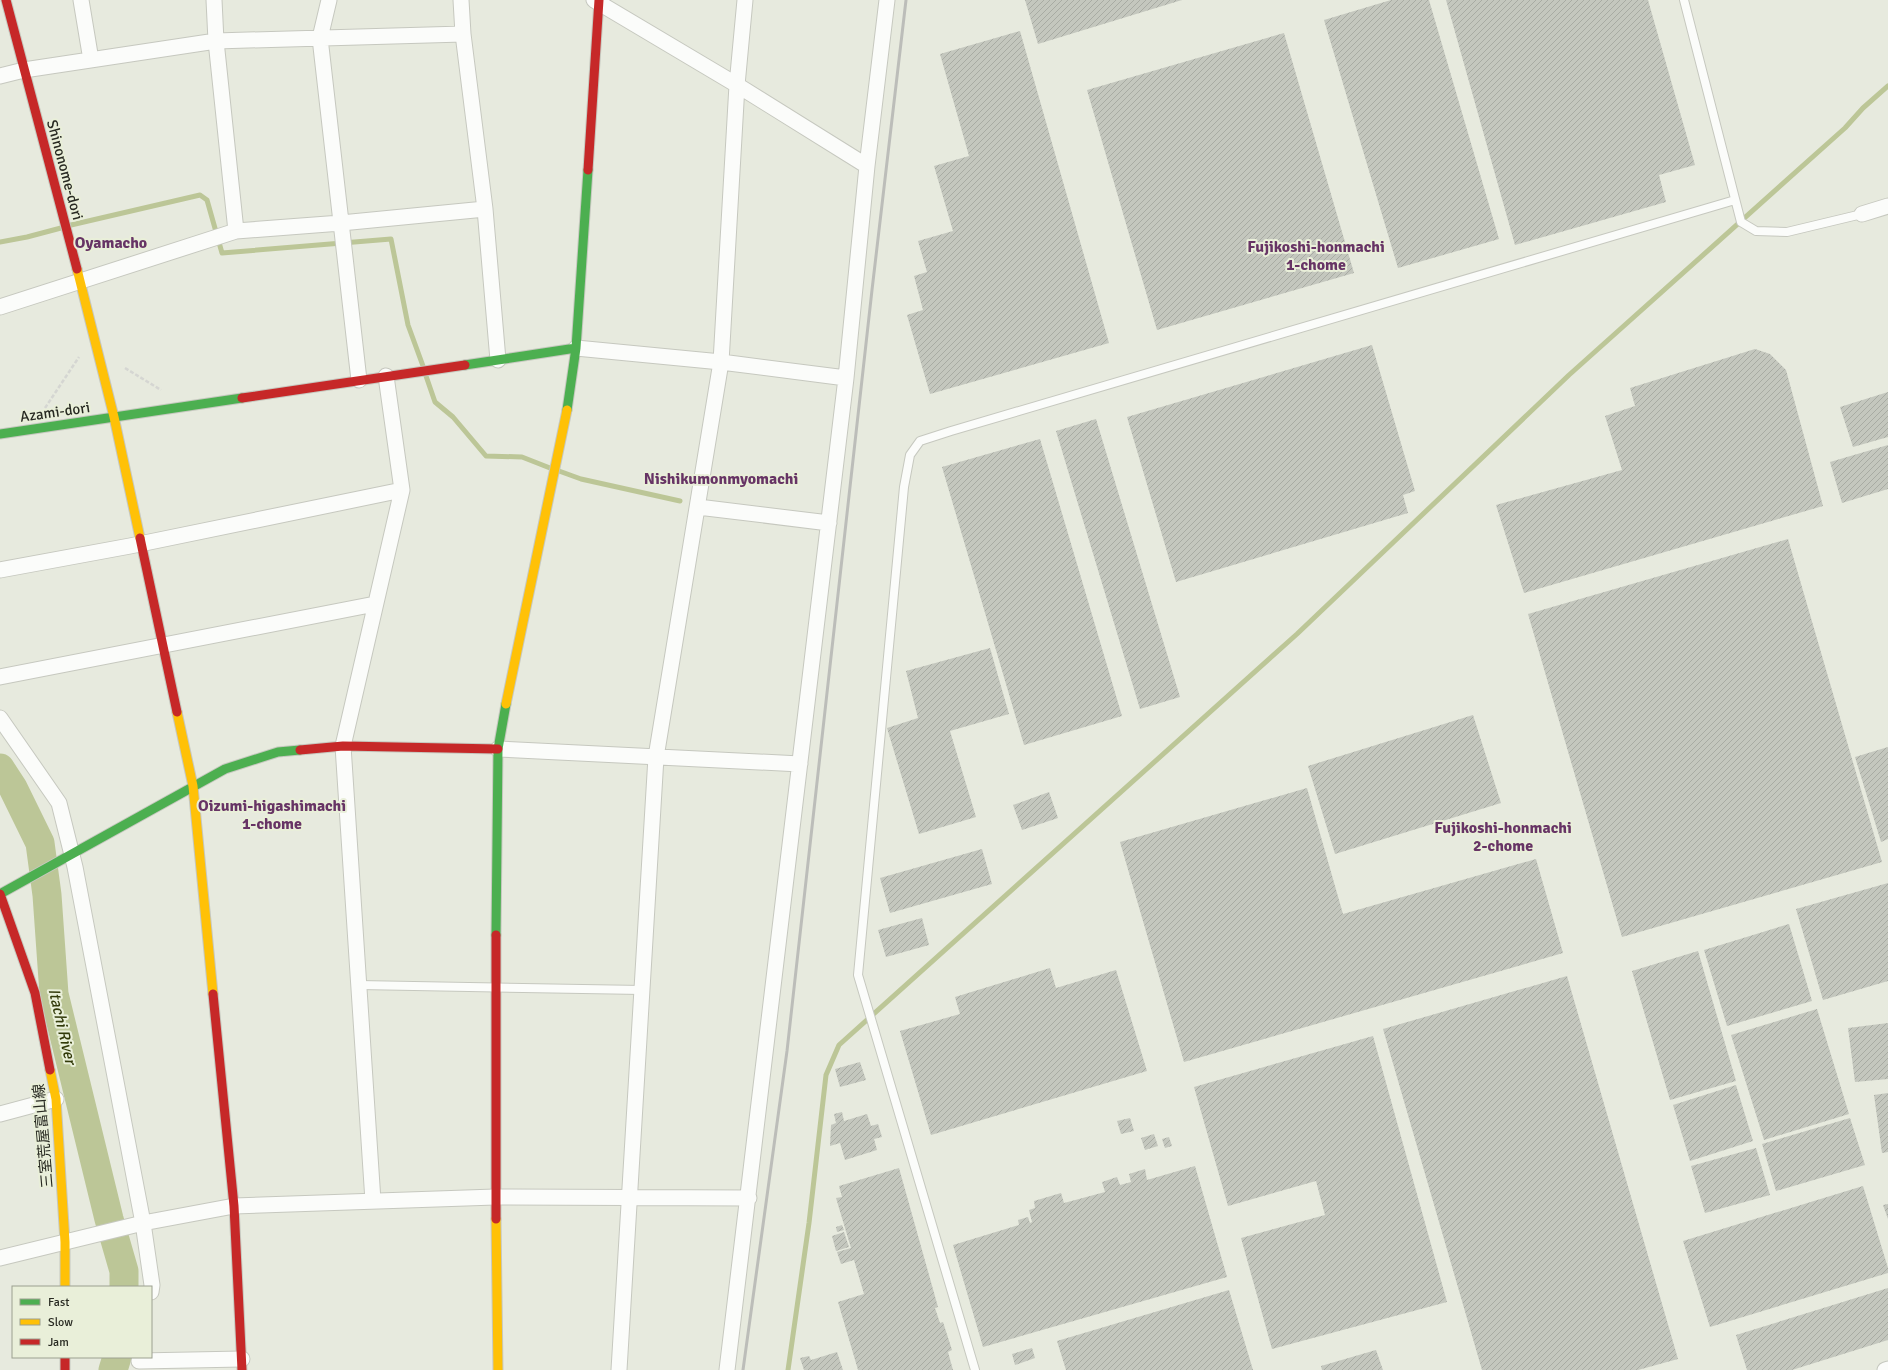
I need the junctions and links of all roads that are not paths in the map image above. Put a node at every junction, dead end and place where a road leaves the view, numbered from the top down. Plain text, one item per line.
1 (6, 0) edge
2 (81, 0) edge
3 (214, 0) edge
4 (329, 0) edge
5 (461, 0) edge
6 (745, 0) edge
7 (887, 0) edge
8 (1684, 0) edge
9 (597, 1) edge
10 (463, 34) junction
11 (320, 38) junction
12 (216, 41) junction
13 (91, 60) junction
14 (24, 70) junction
15 (0, 76) edge
16 (737, 85) junction
17 (867, 166) junction
18 (1735, 200) junction
19 (1888, 206) edge
20 (485, 209) junction
21 (1862, 214) joint
22 (341, 223) junction
23 (236, 231) junction
24 (80, 280) junction
25 (0, 307) edge
26 (576, 348) junction
27 (498, 360) junction
28 (721, 362) junction
29 (386, 376) junction
30 (846, 378) junction
31 (359, 380) junction
32 (114, 417) junction
33 (0, 434) edge
34 (402, 490) junction
35 (698, 507) junction
36 (829, 523) junction
37 (141, 543) junction
38 (0, 570) edge
39 (375, 604) junction
40 (163, 645) junction
41 (0, 677) edge
42 (0, 718) edge
43 (343, 746) junction
44 (498, 749) junction
45 (656, 757) junction
46 (800, 764) junction
47 (193, 786) junction
48 (69, 856) junction
49 (2, 893) edge
50 (359, 985) junction
51 (495, 986) junction
52 (642, 990) junction
53 (56, 1099) junction
54 (0, 1114) edge
55 (495, 1197) junction
56 (630, 1198) junction
57 (749, 1198) junction
58 (374, 1201) junction
59 (234, 1206) junction
60 (143, 1223) junction
61 (65, 1242) junction
62 (0, 1258) edge
63 (65, 1286) edge
64 (152, 1286) edge
65 (65, 1358) edge
66 (139, 1363) edge
67 (242, 1365) edge
68 (1888, 1369) edge
69 (65, 1370) edge
70 (498, 1370) edge
71 (619, 1370) edge
72 (727, 1370) edge
73 (975, 1370) edge
74 (1885, 1370) edge

1 - 14 street, Shinonome-dori
2 - 13 street
3 - 12 street
4 - 11 street
5 - 10 street
6 - 16 street
7 - 17 street
8 - 18 lane
9 - 16 street
9 - 26 street
10 - 11 street
10 - 20 street
11 - 12 street
11 - 22 street
12 - 13 street
12 - 23 street
13 - 14 street
14 - 15 street
14 - 24 street, Shinonome-dori
16 - 17 street
16 - 28 street
17 - 30 street
18 - 21 lane
18 - 73 lane
19 - 21 street
20 - 22 street
20 - 27 street
22 - 23 street
22 - 31 street
23 - 24 street
24 - 25 street
24 - 32 street, Shinonome-dori
26 - 27 street, Azami-dori
26 - 28 street
26 - 44 street
27 - 29 street, Azami-dori
28 - 30 street
28 - 35 street
29 - 31 street, Azami-dori
29 - 34 street
30 - 36 street
31 - 32 street, Azami-dori
32 - 33 street, Azami-dori
32 - 37 street, Shinonome-dori
34 - 37 street
34 - 39 street
35 - 36 street
35 - 45 street
36 - 46 street
37 - 38 street
37 - 40 street, Shinonome-dori
39 - 40 street
39 - 43 street
40 - 41 street
40 - 47 street, Shinonome-dori
42 - 48 street
43 - 44 street
43 - 47 street
43 - 50 street
44 - 45 street
44 - 51 street
45 - 46 street
45 - 52 street
46 - 57 street
47 - 48 street
47 - 59 street, Shinonome-dori
48 - 49 street
48 - 60 street
49 - 53 street, 三室荒屋富山線
50 - 51 lane
50 - 58 street
51 - 52 lane
51 - 55 street
52 - 56 street
53 - 54 street
53 - 61 street, 三室荒屋富山線
55 - 56 street
55 - 58 street
55 - 70 street
56 - 57 street
56 - 71 street
57 - 72 street
58 - 59 street
59 - 60 street
59 - 67 street, Shinonome-dori
60 - 61 street
60 - 64 street
61 - 62 street
61 - 63 street, 三室荒屋富山線
65 - 69 street
66 - 67 street
68 - 74 street

